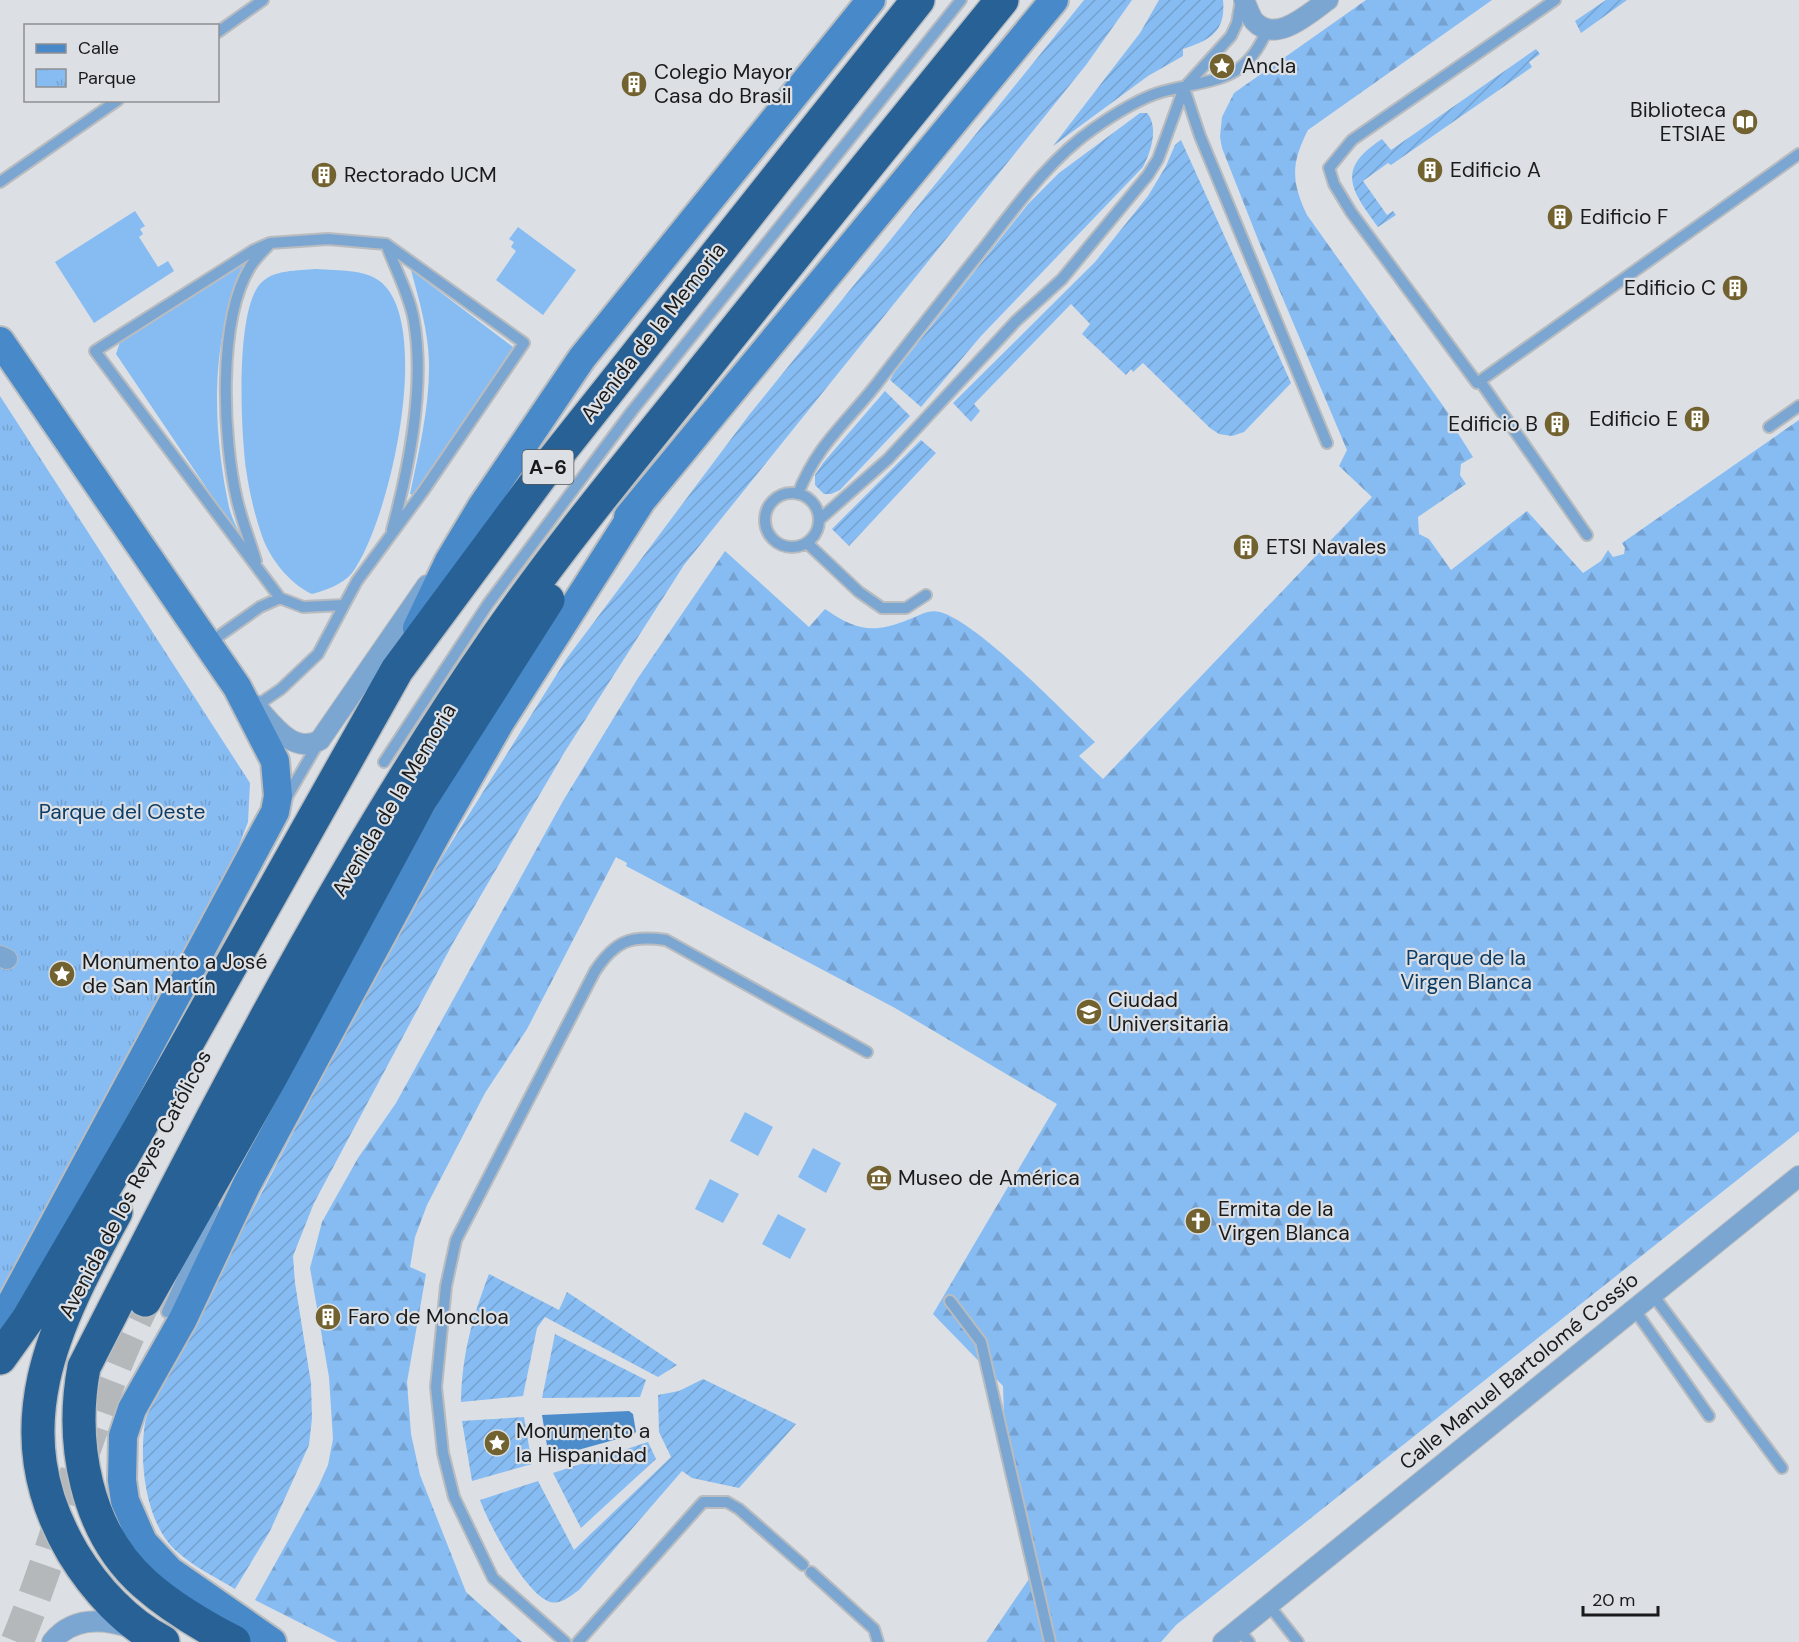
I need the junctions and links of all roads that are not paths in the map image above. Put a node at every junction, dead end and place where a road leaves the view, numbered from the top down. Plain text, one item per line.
1 (263, 0) edge
2 (871, 0) edge
3 (918, 0) edge
4 (961, 0) edge
5 (1002, 0) edge
6 (1054, 0) edge
7 (1243, 0) edge
8 (1328, 0) edge
9 (1555, 0) edge
10 (1268, 30) junction
11 (219, 31) edge
12 (1184, 88) junction
13 (115, 102) edge
14 (1799, 154) edge
15 (0, 182) edge
16 (270, 243) junction
17 (386, 244) junction
18 (0, 341) edge
19 (1480, 381) junction
20 (1799, 406) edge
21 (1768, 427) dead end
22 (1327, 443) dead end
23 (637, 452) junction
24 (798, 494) junction
25 (819, 520) junction
26 (1587, 535) dead end
27 (390, 536) junction
28 (807, 543) junction
29 (449, 561) junction
30 (258, 568) junction
31 (926, 595) dead end
32 (280, 598) junction
33 (344, 605) junction
34 (534, 644) junction
35 (206, 645) junction
36 (397, 670) junction
37 (237, 687) junction
38 (256, 706) junction
39 (320, 740) junction
40 (384, 762) dead end
41 (445, 795) dead end
42 (320, 810) junction
43 (275, 812) junction
44 (342, 971) dead end
45 (867, 1052) dead end
46 (272, 1075) junction
47 (264, 1111) junction
48 (239, 1157) dead end
49 (184, 1171) joint
50 (1799, 1176) edge
51 (220, 1196) dead end
52 (1653, 1295) junction
53 (950, 1301) dead end
54 (156, 1306) joint
55 (1634, 1309) junction
56 (0, 1324) edge
57 (0, 1358) edge
58 (1709, 1416) dead end
59 (1782, 1468) dead end
60 (1268, 1604) junction
61 (1244, 1635) edge
62 (155, 1638) edge
63 (52, 1642) edge
64 (234, 1642) edge
65 (272, 1642) edge
66 (565, 1642) edge
67 (578, 1642) edge
68 (878, 1642) edge
69 (1050, 1642) edge
70 (1223, 1642) edge
71 (1298, 1642) edge

1 - 11 lane
2 - 29 main road, Avenida de la Memoria
3 - 36 highway, Avenida de la Memoria / A-6
4 - 40 lane
5 - 23 highway, Avenida de la Memoria
6 - 34 main road, Avenida de la Memoria
7 - 10 street
7 - 12 lane
8 - 10 street
9 - 19 lane
10 - 12 lane
12 - 22 lane
12 - 24 lane
12 - 25 lane
13 - 15 lane
14 - 19 lane
16 - 17 lane
16 - 30 lane
16 - 30 lane
17 - 27 lane
17 - 27 lane
18 - 35 main road
19 - 26 lane
20 - 21 lane
23 - 34 highway, Avenida de la Memoria
23 - 49 highway, Avenida de la Memoria
24 - 25 lane
24 - 28 lane
25 - 28 lane
27 - 33 lane
28 - 31 lane
29 - 36 main road, Avenida de la Memoria
29 - 39 street, Avenida de la Memoria
30 - 32 lane
32 - 33 lane
32 - 35 lane
33 - 38 lane
34 - 41 lane
34 - 46 highway, Avenida de la Memoria
34 - 65 main road
35 - 37 main road
36 - 42 highway, Avenida de la Memoria / A-6
37 - 38 street
37 - 43 main road
38 - 39 street
39 - 43 lane
42 - 57 highway, Avenida de la Memoria
42 - 62 highway, Avenida de los Reyes Católicos
43 - 56 main road
44 - 47 lane
45 - 66 lane
46 - 47 lane
46 - 54 highway, Avenida de la Memoria
47 - 48 lane
49 - 64 highway, Avenida de los Reyes Católicos
50 - 52 street, Calle Manuel Bartolomé Cossío
51 - 54 lane
52 - 55 street, Calle Manuel Bartolomé Cossío
52 - 59 lane
53 - 69 lane
55 - 58 lane
55 - 60 street, Calle Manuel Bartolomé Cossío
60 - 61 street, Calle Manuel Bartolomé Cossío
60 - 71 lane
61 - 70 street, Calle Manuel Bartolomé Cossío
62 - 63 street
67 - 68 lane

